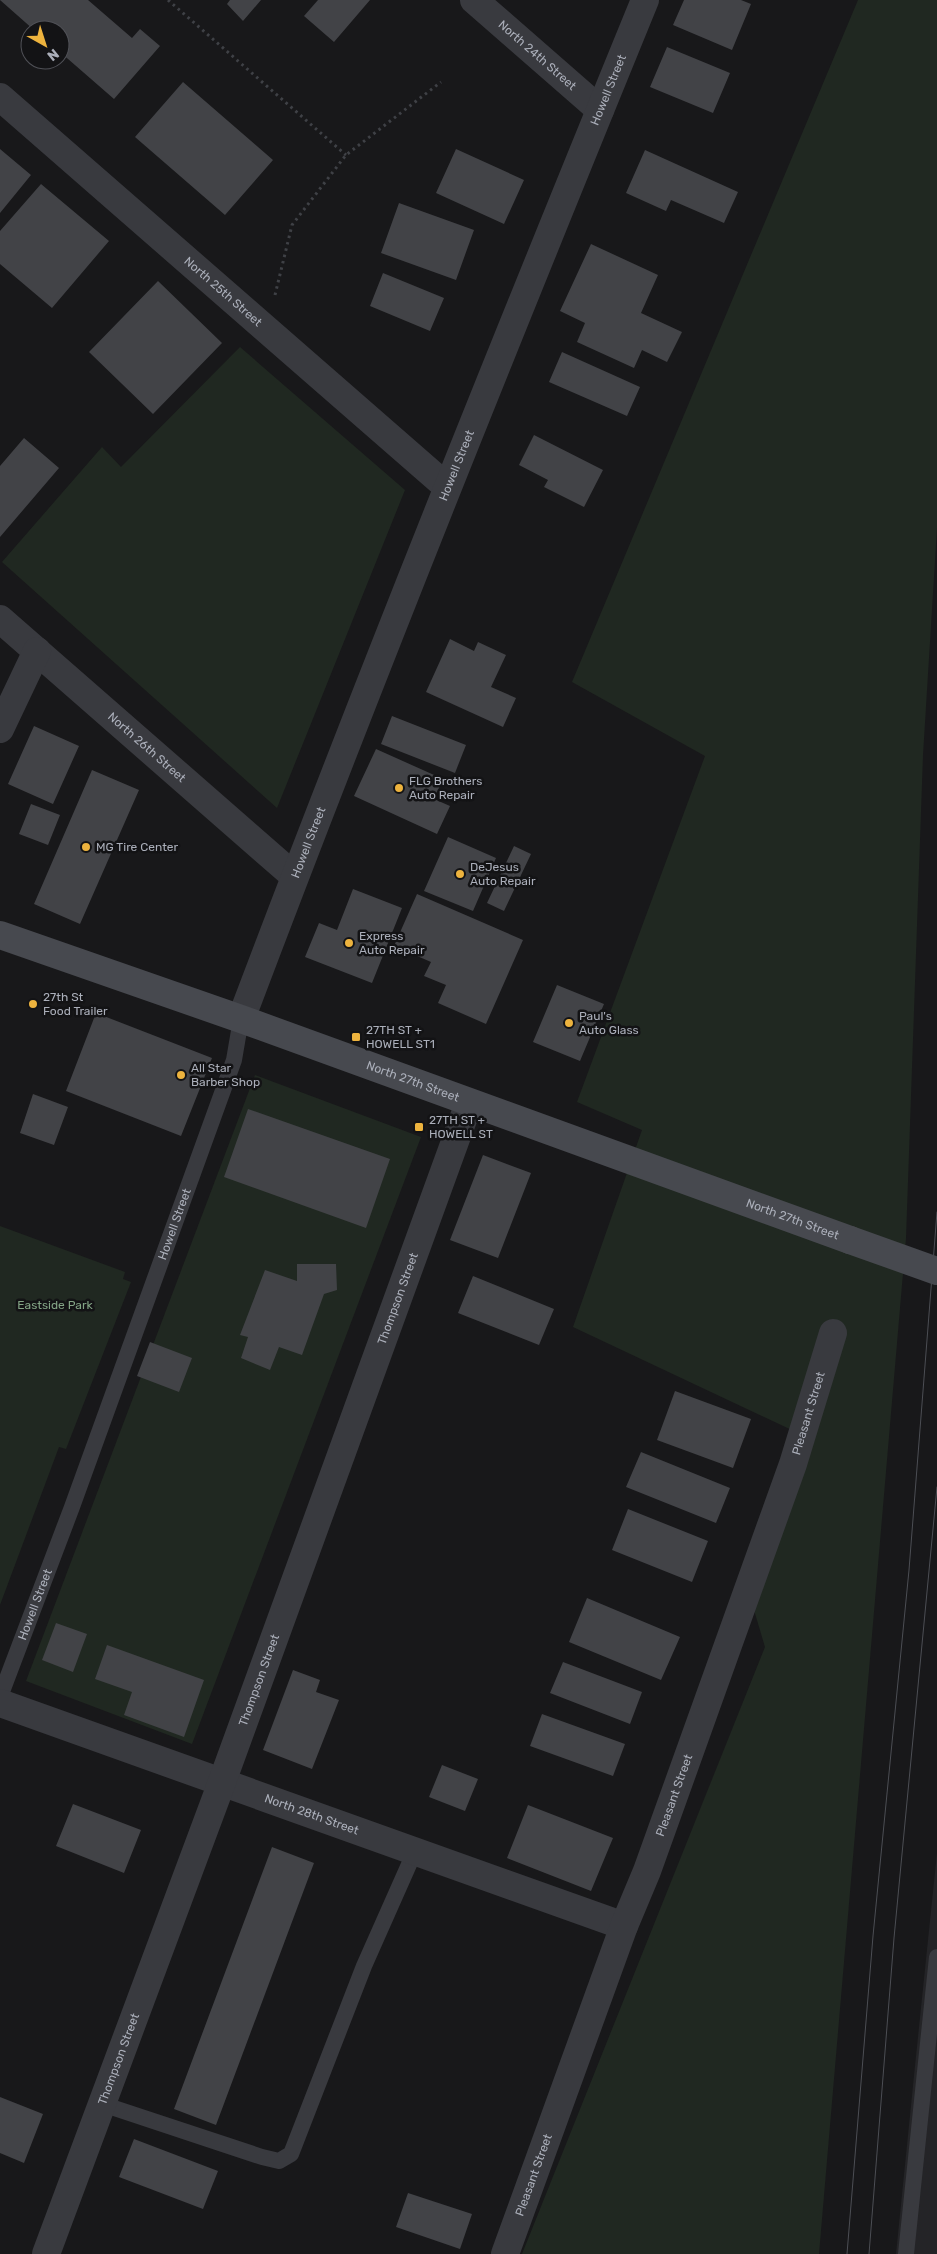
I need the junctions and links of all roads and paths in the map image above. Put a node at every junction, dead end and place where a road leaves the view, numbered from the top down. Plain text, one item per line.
1 (168, 0) edge
2 (474, 0) edge
3 (646, 0) edge
4 (440, 82) dead end
5 (0, 97) edge
6 (600, 110) junction
7 (346, 155) junction
8 (266, 329) junction
9 (447, 487) junction
10 (0, 619) edge
11 (37, 651) junction
12 (0, 729) edge
13 (294, 876) junction
14 (0, 934) edge
15 (241, 1019) junction
16 (469, 1103) junction
17 (937, 1271) edge
18 (833, 1334) dead end
19 (0, 1697) edge
20 (0, 1702) edge
21 (222, 1782) junction
22 (415, 1851) junction
23 (624, 1926) junction
24 (937, 1958) edge
25 (102, 2104) junction
26 (46, 2254) edge
27 (505, 2254) edge
28 (906, 2254) edge

1 - 7 path
2 - 6 street, North 24th Street
3 - 6 street, Howell Street
4 - 7 path
5 - 8 street, North 25th Street
6 - 9 street, Howell Street
7 - 8 path
8 - 9 street, North 25th Street
9 - 13 street, Howell Street
10 - 11 street, North 26th Street
11 - 12 street
11 - 13 street, North 26th Street
13 - 15 street, Howell Street
14 - 15 main road, North 27th Street
15 - 16 main road, North 27th Street
15 - 19 lane, Howell Street
16 - 17 main road, North 27th Street, bridge
16 - 21 street, Thompson Street
18 - 23 street, Pleasant Street
20 - 21 street, North 28th Street
21 - 22 street, North 28th Street
21 - 25 street, Thompson Street
22 - 23 street, North 28th Street
22 - 25 lane
23 - 27 street, Pleasant Street
24 - 28 lane
25 - 26 street, Thompson Street

